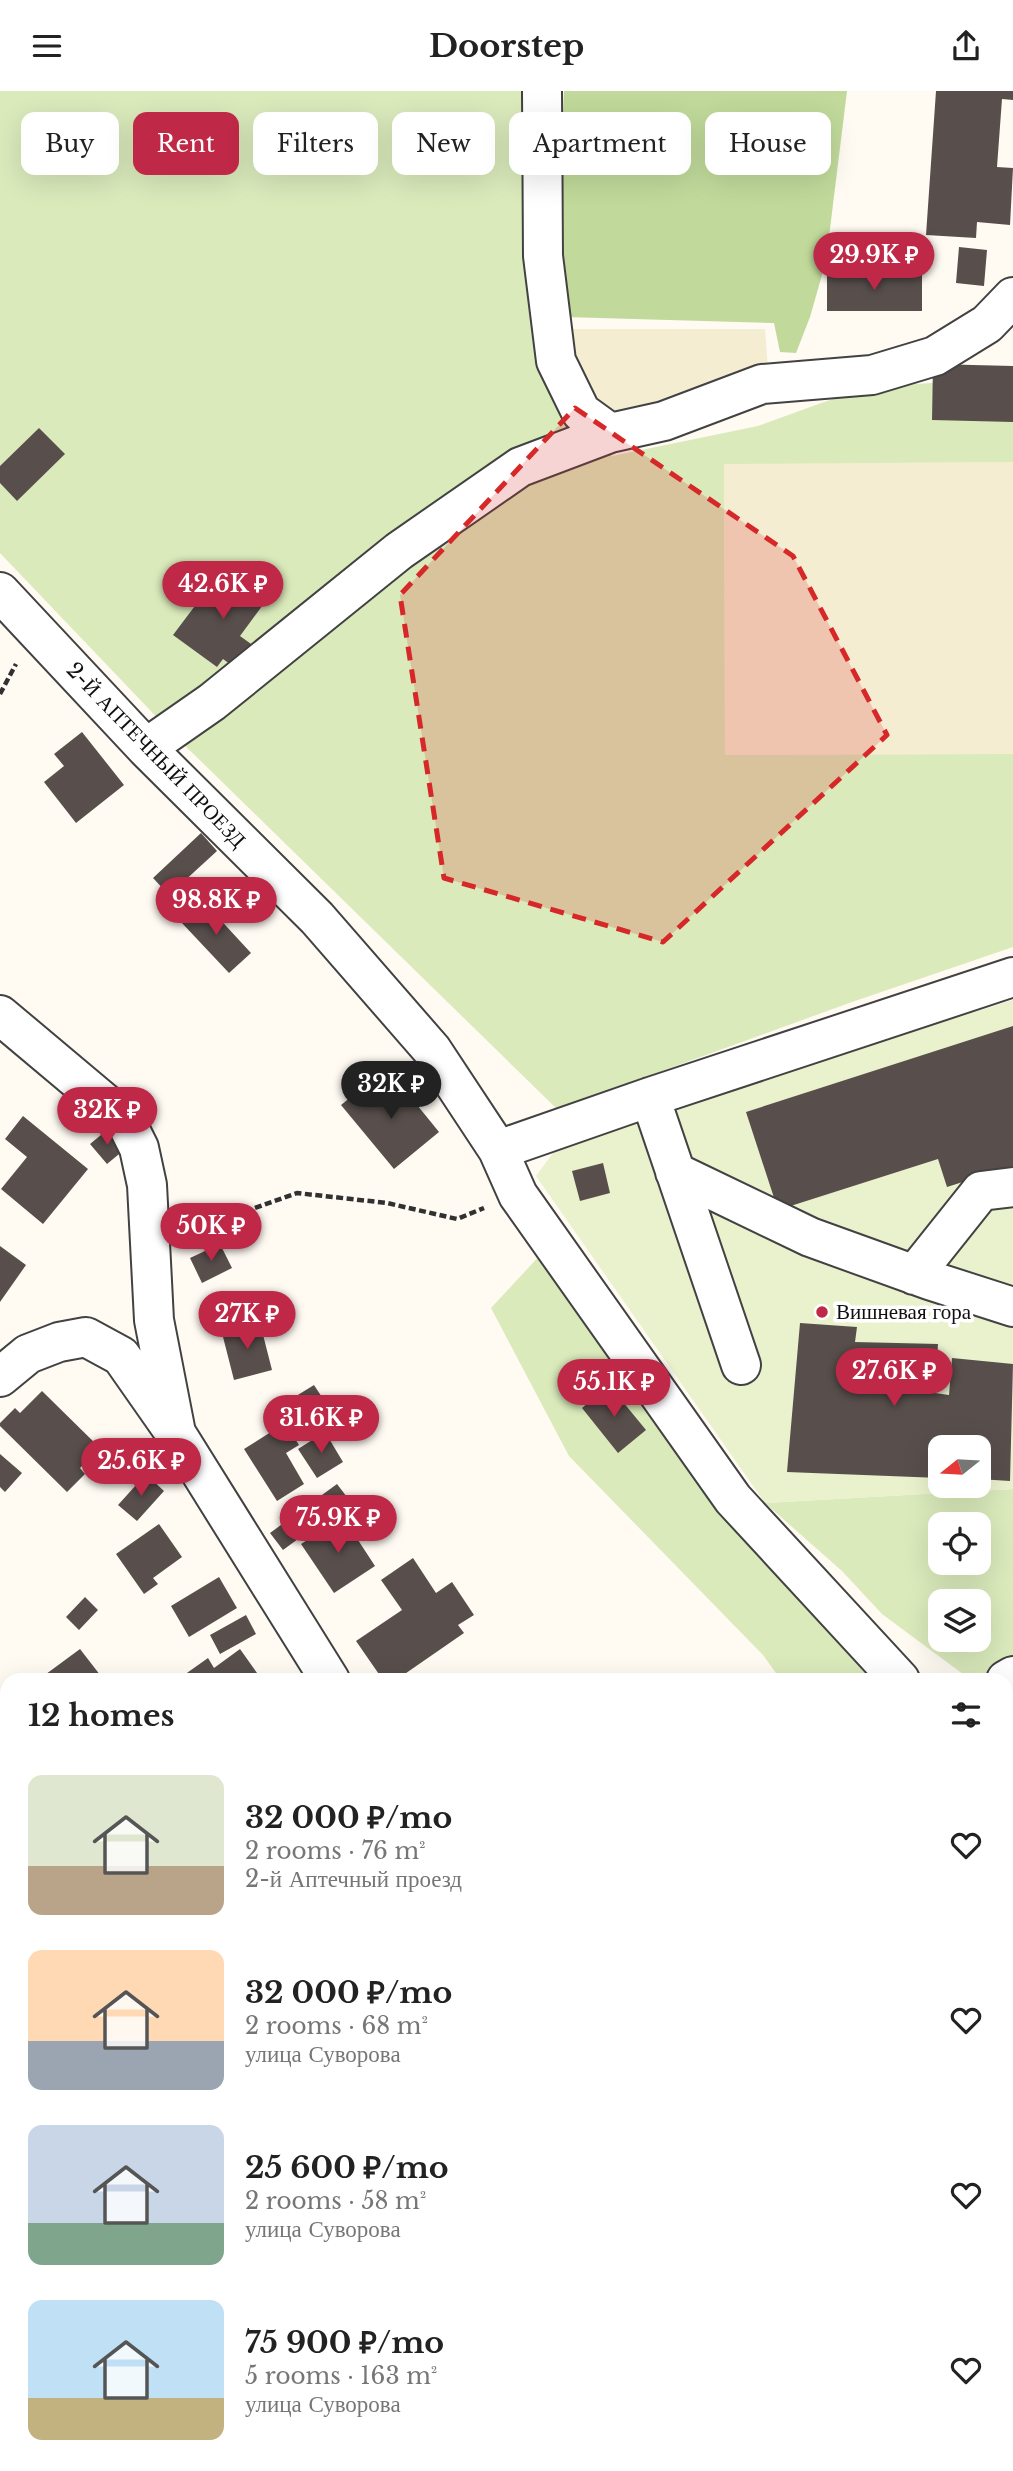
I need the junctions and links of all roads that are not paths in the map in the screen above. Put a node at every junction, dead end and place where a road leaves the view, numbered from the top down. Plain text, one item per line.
1 (542, 91) edge
2 (1013, 297) edge
3 (610, 433) junction
4 (0, 592) edge
5 (146, 748) junction
6 (1013, 977) edge
7 (0, 1015) edge
8 (650, 1097) junction
9 (498, 1150) junction
10 (675, 1172) junction
11 (1013, 1187) edge
12 (914, 1275) junction
13 (1013, 1307) edge
14 (741, 1365) dead end
15 (0, 1377) edge
16 (176, 1433) junction
17 (326, 1673) edge
18 (894, 1673) edge

1 - 3 street
2 - 3 street
3 - 5 street
4 - 5 street, 2-Й АПТЕЧНЫЙ ПРОЕЗД
5 - 9 street, 2-Й АПТЕЧНЫЙ ПРОЕЗД
6 - 8 street
7 - 16 street
8 - 9 street
8 - 10 street
9 - 18 street, 2-Й АПТЕЧНЫЙ ПРОЕЗД
10 - 12 street
10 - 14 street
11 - 12 street
12 - 13 street
15 - 16 street
16 - 17 street

